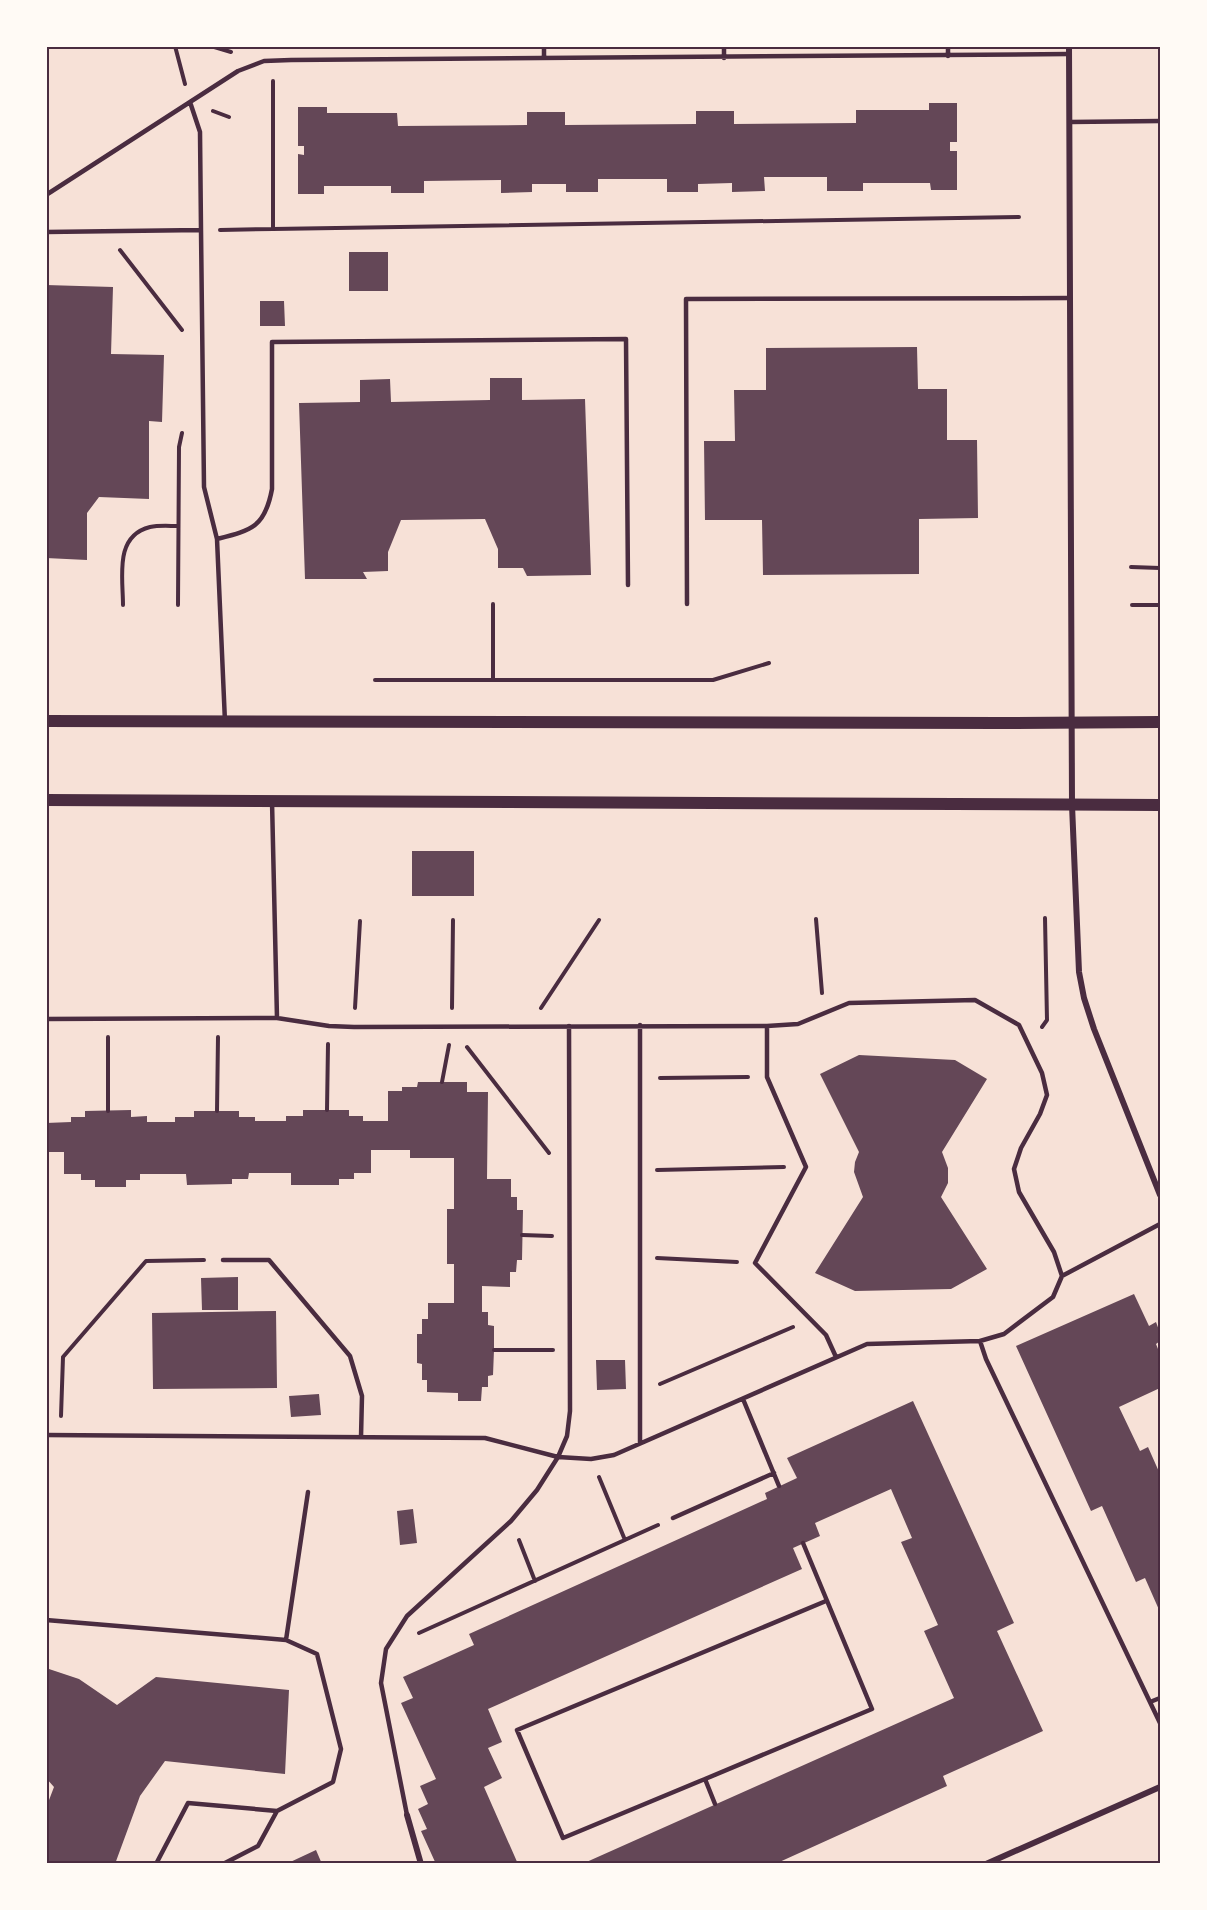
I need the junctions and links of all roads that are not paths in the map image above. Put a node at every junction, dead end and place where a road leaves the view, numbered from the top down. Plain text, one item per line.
1 (544, 46) edge
2 (724, 46) edge
3 (948, 46) edge
4 (1069, 46) edge
5 (1069, 54) junction
6 (948, 56) junction
7 (544, 58) junction
8 (724, 58) junction
9 (190, 102) junction
10 (1161, 121) edge
11 (1070, 122) junction
12 (46, 195) edge
13 (201, 230) junction
14 (46, 232) edge
15 (1070, 298) junction
16 (217, 539) junction
17 (628, 585) dead end
18 (687, 604) dead end
19 (46, 721) edge
20 (225, 722) junction
21 (1072, 722) junction
22 (1161, 722) edge
23 (46, 800) edge
24 (272, 801) junction
25 (1161, 805) edge
26 (1072, 806) junction
27 (277, 1018) junction
28 (46, 1019) edge
29 (640, 1025) junction
30 (569, 1026) junction
31 (767, 1026) junction
32 (1161, 1195) edge
33 (1161, 1224) edge
34 (223, 1260) road end
35 (1062, 1276) junction
36 (980, 1341) junction
37 (836, 1357) junction
38 (742, 1399) junction
39 (46, 1435) edge
40 (361, 1437) junction
41 (640, 1443) junction
42 (558, 1457) junction
43 (774, 1473) junction
44 (779, 1486) dead end
45 (308, 1491) dead end
46 (673, 1518) road end
47 (803, 1543) dead end
48 (826, 1601) junction
49 (46, 1620) edge
50 (286, 1640) junction
51 (1161, 1698) edge
52 (1150, 1702) junction
53 (1161, 1723) edge
54 (705, 1779) junction
55 (1161, 1787) edge
56 (715, 1804) dead end
57 (277, 1811) junction
58 (407, 1815) joint
59 (156, 1863) edge
60 (223, 1863) edge
61 (421, 1863) edge
62 (986, 1863) edge

1 - 7 lane
2 - 8 lane
3 - 6 lane
4 - 5 street
5 - 6 lane
5 - 11 street
6 - 8 lane
7 - 8 lane
7 - 9 lane
9 - 12 lane
9 - 13 lane
10 - 11 lane
11 - 15 street
13 - 14 lane
13 - 16 lane
15 - 18 lane
15 - 21 street
16 - 17 lane
16 - 20 lane
19 - 20 main road
20 - 21 main road
21 - 22 main road
21 - 26 street
23 - 24 main road
24 - 26 main road
24 - 27 lane
25 - 26 main road
26 - 32 street
27 - 28 lane
27 - 30 lane
29 - 30 lane
29 - 31 lane
29 - 41 lane
30 - 42 lane
31 - 35 lane
31 - 37 lane
33 - 35 lane
34 - 40 lane
35 - 36 lane
36 - 37 lane
36 - 52 lane
37 - 38 lane
38 - 41 lane
38 - 43 lane
39 - 40 lane
40 - 42 lane
41 - 42 lane
42 - 58 lane
43 - 44 lane
43 - 46 lane
45 - 50 lane
47 - 48 lane
48 - 54 lane
48 - 54 lane
49 - 50 lane
50 - 57 lane
51 - 52 lane
52 - 53 lane
54 - 56 lane
55 - 62 street
57 - 59 lane
57 - 60 lane
58 - 61 street

